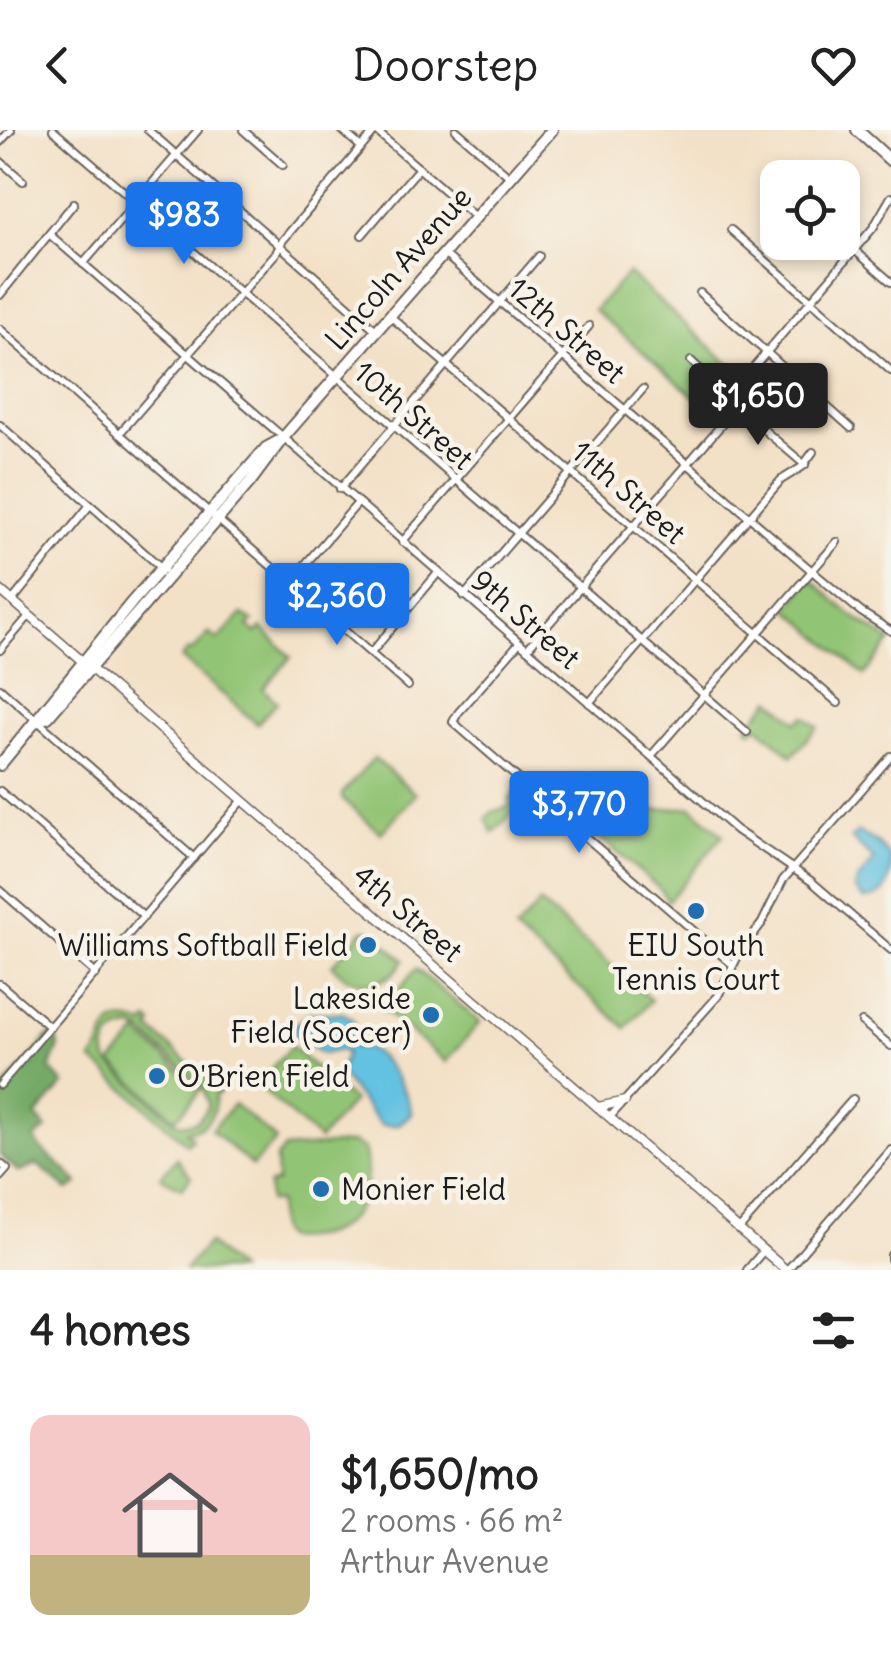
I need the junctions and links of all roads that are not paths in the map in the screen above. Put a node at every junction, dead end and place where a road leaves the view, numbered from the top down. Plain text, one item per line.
1 (10, 130) edge
2 (53, 130) edge
3 (148, 130) edge
4 (198, 130) edge
5 (243, 130) edge
6 (342, 130) edge
7 (376, 130) edge
8 (456, 130) edge
9 (858, 130) edge
10 (547, 132) edge
11 (0, 142) edge
12 (361, 147) junction
13 (176, 155) junction
14 (0, 161) edge
15 (891, 161) edge
16 (283, 165) dead end
17 (418, 168) junction
18 (510, 178) junction
19 (23, 181) dead end
20 (891, 197) edge
21 (137, 202) junction
22 (74, 203) dead end
23 (476, 218) junction
24 (731, 230) dead end
25 (49, 234) junction
26 (362, 235) dead end
27 (860, 243) edge
28 (280, 246) junction
29 (444, 254) junction
30 (860, 255) edge
31 (539, 256) dead end
32 (845, 260) edge
33 (83, 264) junction
34 (891, 282) edge
35 (700, 293) dead end
36 (242, 294) junction
37 (0, 295) edge
38 (810, 300) junction
39 (500, 302) junction
40 (390, 316) junction
41 (589, 326) dead end
42 (0, 328) edge
43 (377, 331) junction
44 (766, 353) junction
45 (187, 356) junction
46 (562, 356) junction
47 (690, 361) dead end
48 (446, 364) junction
49 (891, 371) edge
50 (336, 378) junction
51 (643, 388) dead end
52 (736, 403) junction
53 (625, 410) junction
54 (509, 418) junction
55 (0, 425) edge
56 (393, 426) junction
57 (851, 428) dead end
58 (119, 434) junction
59 (282, 440) junction
60 (813, 452) dead end
61 (688, 464) junction
62 (805, 465) junction
63 (572, 472) junction
64 (456, 480) junction
65 (340, 489) junction
66 (357, 504) junction
67 (90, 505) junction
68 (213, 516) junction
69 (751, 517) junction
70 (634, 526) junction
71 (518, 534) junction
72 (402, 542) junction
73 (837, 542) dead end
74 (166, 571) junction
75 (812, 571) junction
76 (438, 573) junction
77 (697, 579) junction
78 (290, 582) junction
79 (580, 588) junction
80 (0, 590) edge
81 (464, 596) junction
82 (12, 600) junction
83 (30, 616) junction
84 (891, 631) edge
85 (759, 632) junction
86 (643, 641) junction
87 (519, 643) junction
88 (526, 649) junction
89 (0, 650) edge
90 (370, 653) junction
91 (86, 665) junction
92 (408, 686) dead end
93 (0, 688) edge
94 (704, 694) junction
95 (588, 702) junction
96 (838, 703) dead end
97 (37, 721) junction
98 (748, 732) dead end
99 (650, 756) junction
100 (891, 756) edge
101 (0, 765) edge
102 (0, 791) edge
103 (243, 800) junction
104 (194, 858) junction
105 (792, 869) junction
106 (0, 890) edge
107 (144, 917) junction
108 (891, 950) edge
109 (733, 965) junction
110 (96, 974) junction
111 (0, 984) edge
112 (862, 1022) dead end
113 (50, 1027) junction
114 (891, 1046) edge
115 (1, 1082) edge
116 (853, 1098) dead end
117 (625, 1101) junction
118 (598, 1108) junction
119 (610, 1117) junction
120 (890, 1154) edge
121 (4, 1166) edge
122 (0, 1177) edge
123 (739, 1229) junction
124 (764, 1250) junction
125 (747, 1270) edge
126 (787, 1270) edge

1 - 11 street
2 - 21 street, 10th Street
3 - 13 street
4 - 13 street
5 - 16 street
6 - 12 street
7 - 12 street
7 - 17 street
8 - 18 street
9 - 15 main road
10 - 18 main road, Lincoln Avenue
12 - 28 street
13 - 21 street
13 - 28 street
14 - 19 street
17 - 23 street
17 - 26 street
18 - 23 main road, Lincoln Avenue
20 - 27 street
21 - 33 street
21 - 36 street, 10th Street
22 - 25 street
23 - 29 main road, Lincoln Avenue
24 - 38 street
25 - 33 street, 9th Street
25 - 37 street
28 - 36 street
28 - 43 street
29 - 39 street, 12th Street
29 - 40 main road, Lincoln Avenue
30 - 34 street
31 - 39 street
32 - 38 street
33 - 45 street, 9th Street
35 - 44 street
36 - 45 street
36 - 50 street, 10th Street
38 - 44 street
38 - 49 street
39 - 46 street, 12th Street
39 - 48 street
40 - 43 main road, Lincoln Avenue
40 - 48 street, 11th Street
41 - 46 street
42 - 58 street
43 - 50 main road, Lincoln Avenue
44 - 52 street
44 - 57 street
45 - 58 street
45 - 59 street, 9th Street
46 - 53 street, 12th Street
46 - 54 street
47 - 52 street
48 - 54 street, 11th Street
48 - 56 street
50 - 56 street, 10th Street
50 - 59 main road, Lincoln Avenue
51 - 53 street
52 - 61 street
52 - 62 street
53 - 61 street, 12th Street
53 - 63 street
54 - 63 street, 11th Street
54 - 64 street
55 - 67 street
56 - 64 street, 10th Street
56 - 65 street
58 - 68 street
59 - 65 street, 9th Street
59 - 68 main road, Lincoln Avenue
60 - 62 street
61 - 69 street, 12th Street
61 - 70 street
62 - 69 street
63 - 70 street, 11th Street
63 - 71 street
64 - 71 street, 10th Street
64 - 72 street
65 - 66 street, 9th Street
66 - 72 street, 9th Street
66 - 78 street
67 - 74 street
67 - 82 street
68 - 74 main road, Lincoln Avenue
68 - 78 street
69 - 75 street, 12th Street
69 - 77 street
70 - 77 street, 11th Street
70 - 79 street
71 - 79 street, 10th Street
71 - 81 street
72 - 76 street, 9th Street
73 - 75 street
74 - 91 main road, Lincoln Avenue
75 - 84 street, 12th Street
75 - 85 street
76 - 81 street, 9th Street
76 - 90 street
77 - 85 street, 11th Street
77 - 86 street
78 - 90 street
79 - 86 street, 10th Street
79 - 88 street
80 - 82 street, 4th Street
81 - 87 street, 9th Street
82 - 83 street, 4th Street
83 - 89 street
83 - 91 street, 4th Street
85 - 94 street
85 - 96 street, 11th Street
86 - 94 street, 10th Street
86 - 95 street
87 - 88 street, 9th Street
87 - 109 street
88 - 95 street, 9th Street
90 - 92 street
91 - 97 main road, Lincoln Avenue
91 - 103 street, 4th Street
93 - 97 street
94 - 98 street, 10th Street
94 - 99 street
95 - 99 street, 9th Street
97 - 101 main road, Lincoln Avenue
97 - 104 street
99 - 105 street, 9th Street
100 - 105 street
102 - 107 street
103 - 104 street
103 - 118 street, 4th Street
104 - 107 street
105 - 108 street, 9th Street
105 - 109 street
106 - 110 street
107 - 110 street
109 - 117 street
110 - 113 street
111 - 113 street
112 - 114 street
113 - 115 street
116 - 123 street
117 - 118 street
117 - 119 street
118 - 119 street, 4th Street
119 - 123 street, 4th Street
120 - 126 street
121 - 122 street
123 - 124 street, 4th Street
124 - 125 street
124 - 126 street, 4th Street

